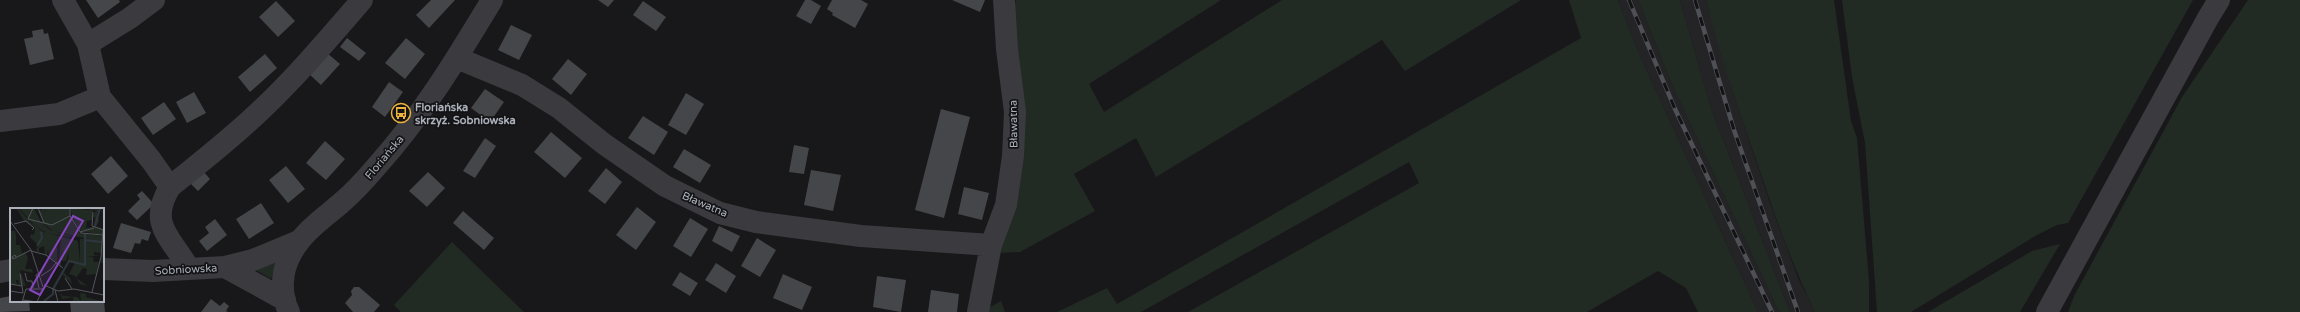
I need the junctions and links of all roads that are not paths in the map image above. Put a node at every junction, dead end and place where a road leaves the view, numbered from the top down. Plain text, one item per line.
1 (63, 0) edge
2 (154, 0) edge
3 (362, 0) edge
4 (492, 0) edge
5 (1004, 0) edge
6 (2220, 0) edge
7 (88, 44) junction
8 (457, 58) junction
9 (100, 96) junction
10 (0, 121) edge
11 (170, 187) junction
12 (299, 241) junction
13 (991, 245) junction
14 (225, 267) junction
15 (104, 269) edge
16 (189, 269) junction
17 (10, 270) edge
18 (0, 272) edge
19 (287, 306) edge
20 (978, 312) edge
21 (2047, 312) edge

1 - 7 street
2 - 7 street
3 - 11 street
4 - 8 street, Floriańska
5 - 13 street, Bławatna
6 - 21 street
7 - 9 street
8 - 12 street, Floriańska
8 - 13 street, Bławatna
9 - 10 street
9 - 11 street
11 - 16 street
12 - 14 street, Floriańska
12 - 19 street, Floriańska
13 - 20 street, Bławatna
14 - 16 street, Sobniowska
14 - 19 street, Sobniowska
15 - 16 street, Sobniowska
17 - 18 street

